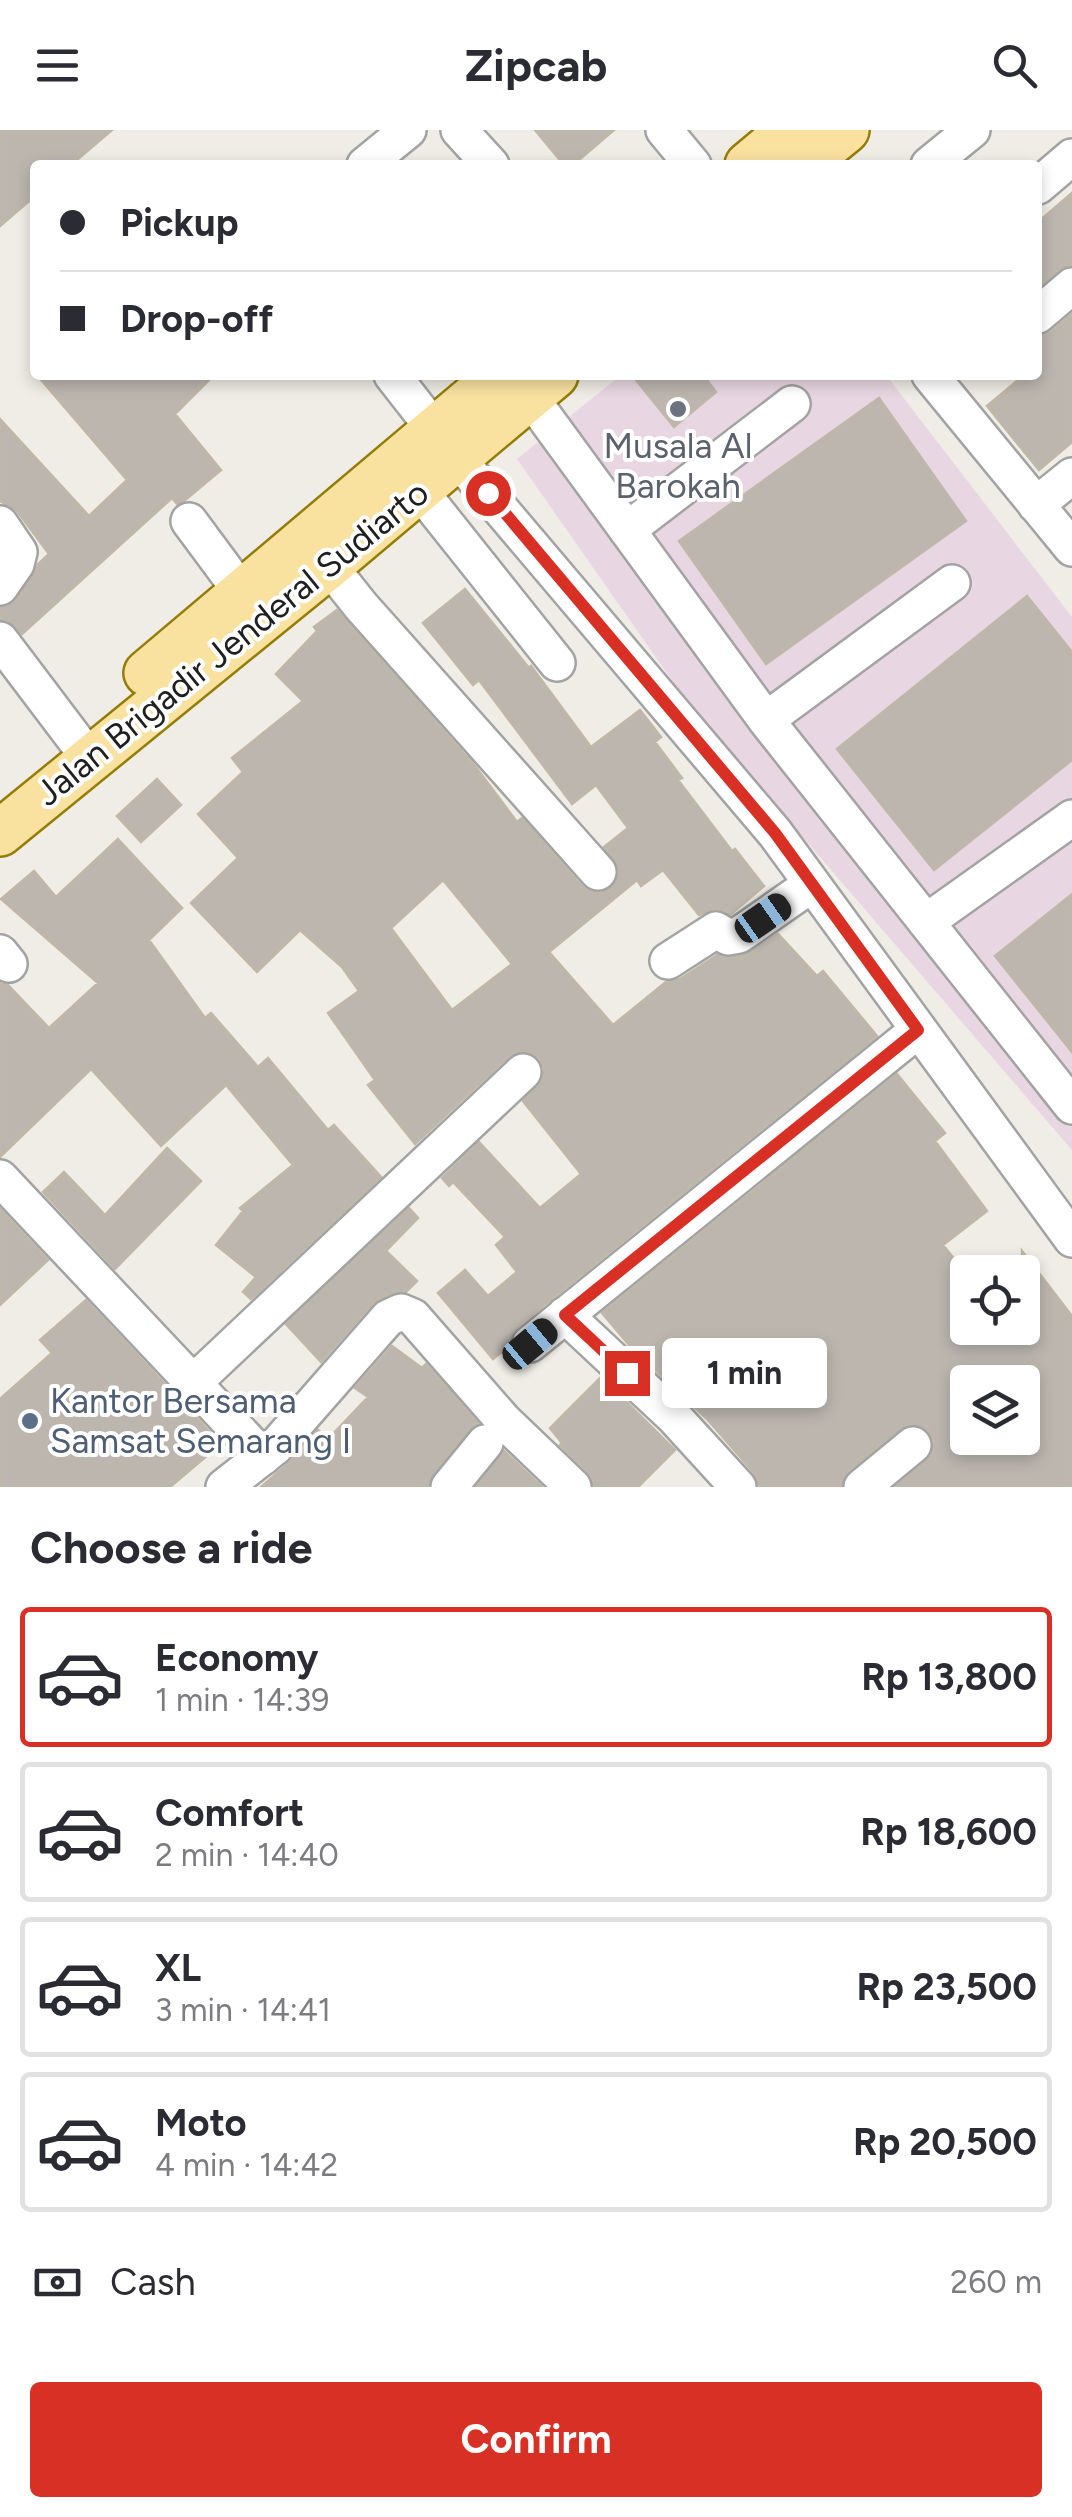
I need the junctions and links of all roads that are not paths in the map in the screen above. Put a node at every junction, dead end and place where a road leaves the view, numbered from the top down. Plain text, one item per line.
1 (408, 130) edge
2 (458, 130) edge
3 (664, 130) edge
4 (972, 130) edge
5 (815, 140) edge
6 (1072, 158) edge
7 (371, 160) edge
8 (486, 160) edge
9 (689, 160) edge
10 (762, 160) edge
11 (935, 160) edge
12 (1042, 183) edge
13 (1072, 286) edge
14 (1042, 312) edge
15 (396, 380) edge
16 (525, 380) edge
17 (947, 381) edge
18 (792, 404) dead end
19 (447, 444) junction
20 (408, 476) junction
21 (1072, 476) edge
22 (1036, 504) junction
23 (189, 521) dead end
24 (0, 524) edge
25 (627, 530) junction
26 (1072, 548) edge
27 (318, 552) junction
28 (952, 583) dead end
29 (0, 588) edge
30 (252, 606) junction
31 (0, 640) edge
32 (557, 664) dead end
33 (766, 720) junction
34 (81, 748) junction
35 (0, 796) edge
36 (1072, 818) edge
37 (0, 833) edge
38 (598, 872) dead end
39 (812, 884) junction
40 (926, 922) junction
41 (668, 961) dead end
42 (918, 1030) junction
43 (523, 1072) dead end
44 (1072, 1106) edge
45 (0, 1178) edge
46 (1072, 1239) edge
47 (565, 1315) junction
48 (530, 1344) dead end
49 (192, 1383) junction
50 (485, 1443) dead end
51 (913, 1445) dead end
52 (263, 1457) junction
53 (224, 1487) edge
54 (449, 1487) edge
55 (573, 1487) edge
56 (738, 1487) edge
57 (862, 1487) edge

1 - 7 street
2 - 8 street
3 - 9 street
4 - 11 street
5 - 10 main road
6 - 12 street
13 - 14 street
15 - 19 street
16 - 19 main road, Jalan Brigadir Jenderal Sudiarto
16 - 25 street
17 - 22 street
18 - 25 street
19 - 20 main road, Jalan Brigadir Jenderal Sudiarto
19 - 39 street
20 - 27 main road, Jalan Brigadir Jenderal Sudiarto
20 - 32 street
21 - 22 street
22 - 26 street
23 - 30 street
24 - 29 street
25 - 33 street
27 - 30 main road, Jalan Brigadir Jenderal Sudiarto
27 - 38 street
28 - 33 street
30 - 34 main road, Jalan Brigadir Jenderal Sudiarto
31 - 34 street
33 - 40 street
34 - 35 main road, Jalan Brigadir Jenderal Sudiarto
34 - 37 main road, Jalan Brigadir Jenderal Sudiarto
36 - 40 street
39 - 41 street
39 - 42 street
40 - 44 street
42 - 46 street
42 - 47 street
43 - 49 street
45 - 49 street
47 - 48 street
47 - 56 street
49 - 52 street
50 - 54 street
51 - 57 street
52 - 53 street
52 - 55 street

